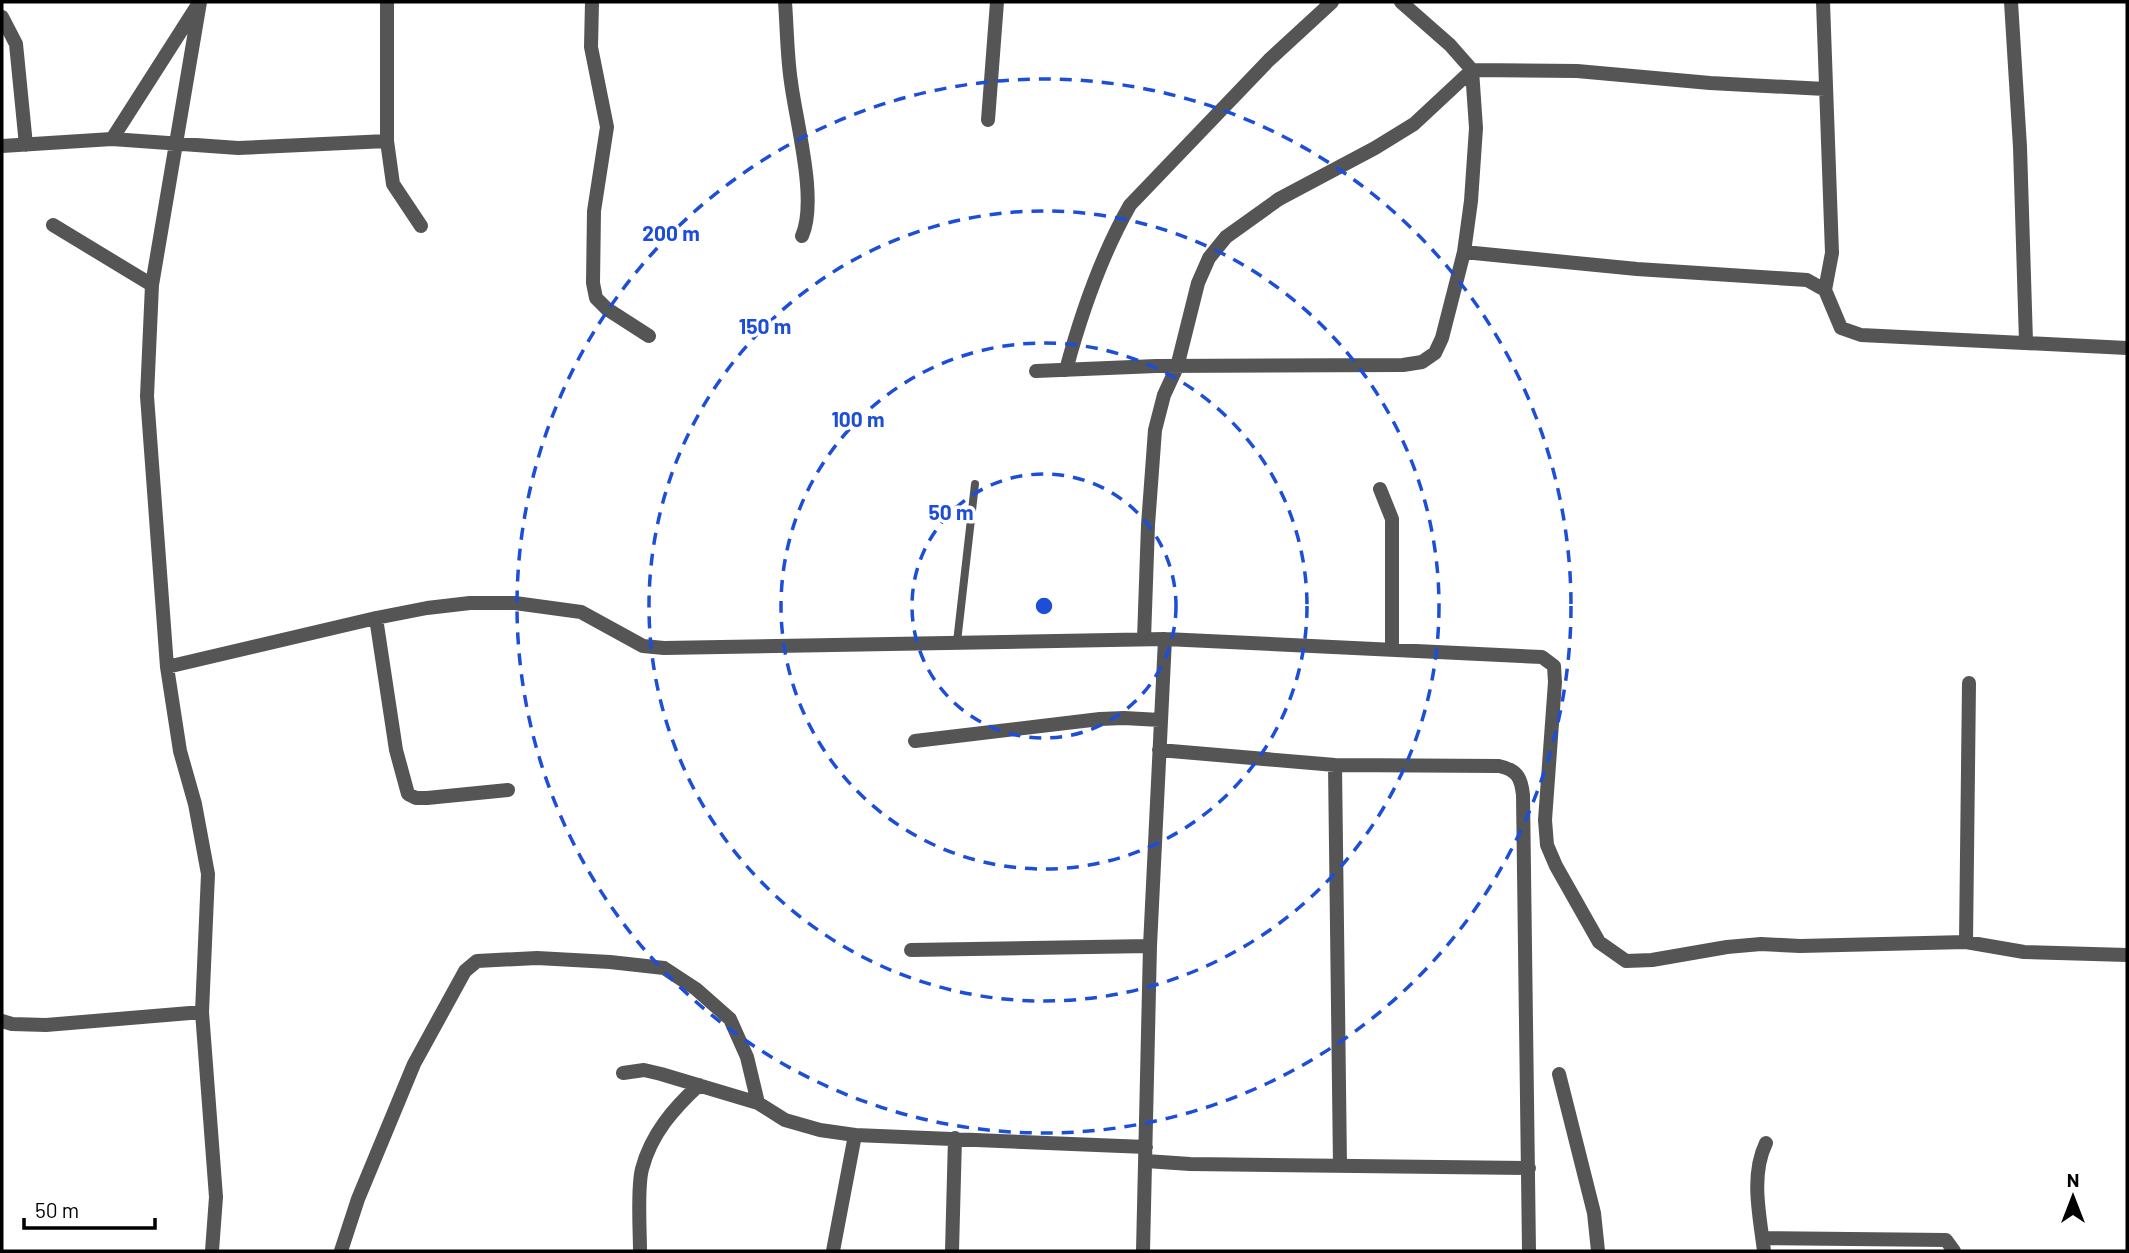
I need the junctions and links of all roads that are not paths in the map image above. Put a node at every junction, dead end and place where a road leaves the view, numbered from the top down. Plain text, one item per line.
1 (200, 2) edge
2 (387, 2) edge
3 (592, 2) edge
4 (785, 2) edge
5 (997, 2) edge
6 (1332, 2) edge
7 (1401, 2) edge
8 (1823, 2) edge
9 (2011, 2) edge
10 (2, 17) edge
11 (1472, 70) junction
12 (1825, 89) junction
13 (988, 120) dead end
14 (112, 139) junction
15 (387, 141) junction
16 (175, 144) junction
17 (26, 145) junction
18 (2, 146) edge
19 (54, 225) dead end
20 (421, 226) dead end
21 (802, 236) dead end
22 (1464, 252) junction
23 (152, 285) junction
24 (1825, 290) junction
25 (649, 336) dead end
26 (2026, 342) junction
27 (2127, 348) edge
28 (1177, 367) junction
29 (1036, 370) dead end
30 (1066, 370) junction
31 (975, 484) dead end
32 (1380, 489) dead end
33 (376, 618) junction
34 (1144, 639) junction
35 (1165, 639) junction
36 (957, 642) junction
37 (1392, 649) junction
38 (167, 667) junction
39 (1969, 683) dead end
40 (1160, 720) junction
41 (915, 741) dead end
42 (1159, 750) junction
43 (1335, 765) junction
44 (508, 790) dead end
45 (1966, 942) junction
46 (1150, 946) junction
47 (911, 950) dead end
48 (2127, 955) edge
49 (202, 1012) junction
50 (2, 1021) edge
51 (623, 1073) dead end
52 (1559, 1074) dead end
53 (699, 1085) junction
54 (758, 1103) junction
55 (855, 1135) junction
56 (956, 1138) junction
57 (1766, 1143) dead end
58 (1146, 1154) junction
59 (1340, 1166) junction
60 (1529, 1168) junction
61 (1763, 1245) edge
62 (212, 1251) edge
63 (341, 1251) edge
64 (640, 1251) edge
65 (833, 1251) edge
66 (952, 1251) edge
67 (1143, 1251) edge
68 (1529, 1251) edge
69 (1598, 1251) edge
70 (1954, 1251) edge

1 - 14 street
1 - 16 street
2 - 15 street
3 - 25 street
4 - 21 street
5 - 13 street
6 - 30 street
7 - 11 street
8 - 12 street
9 - 26 street
10 - 17 street
11 - 12 street
11 - 22 street
11 - 28 street
12 - 24 street
14 - 16 street
14 - 17 street
15 - 16 street
15 - 20 street
16 - 23 street
17 - 18 street
19 - 23 street
22 - 24 street
22 - 28 street
23 - 38 street
24 - 26 street
26 - 27 street
28 - 30 street
28 - 34 street
29 - 30 street
31 - 36 lane
32 - 37 street
33 - 36 street
33 - 38 street
33 - 44 street
34 - 35 street
34 - 36 street
35 - 37 street
35 - 40 street
37 - 45 street
38 - 49 street
39 - 45 street
40 - 41 street
40 - 42 street
42 - 43 street
42 - 46 street
43 - 59 street
43 - 60 street
45 - 48 street
46 - 47 street
46 - 58 street
49 - 50 street
49 - 62 street
51 - 53 street
52 - 69 street
53 - 54 street
53 - 64 street
54 - 55 street
54 - 63 street
55 - 56 street
55 - 65 street
56 - 58 street
56 - 66 street
57 - 61 street
58 - 59 street
58 - 67 street
59 - 60 street
60 - 68 street
61 - 70 street

